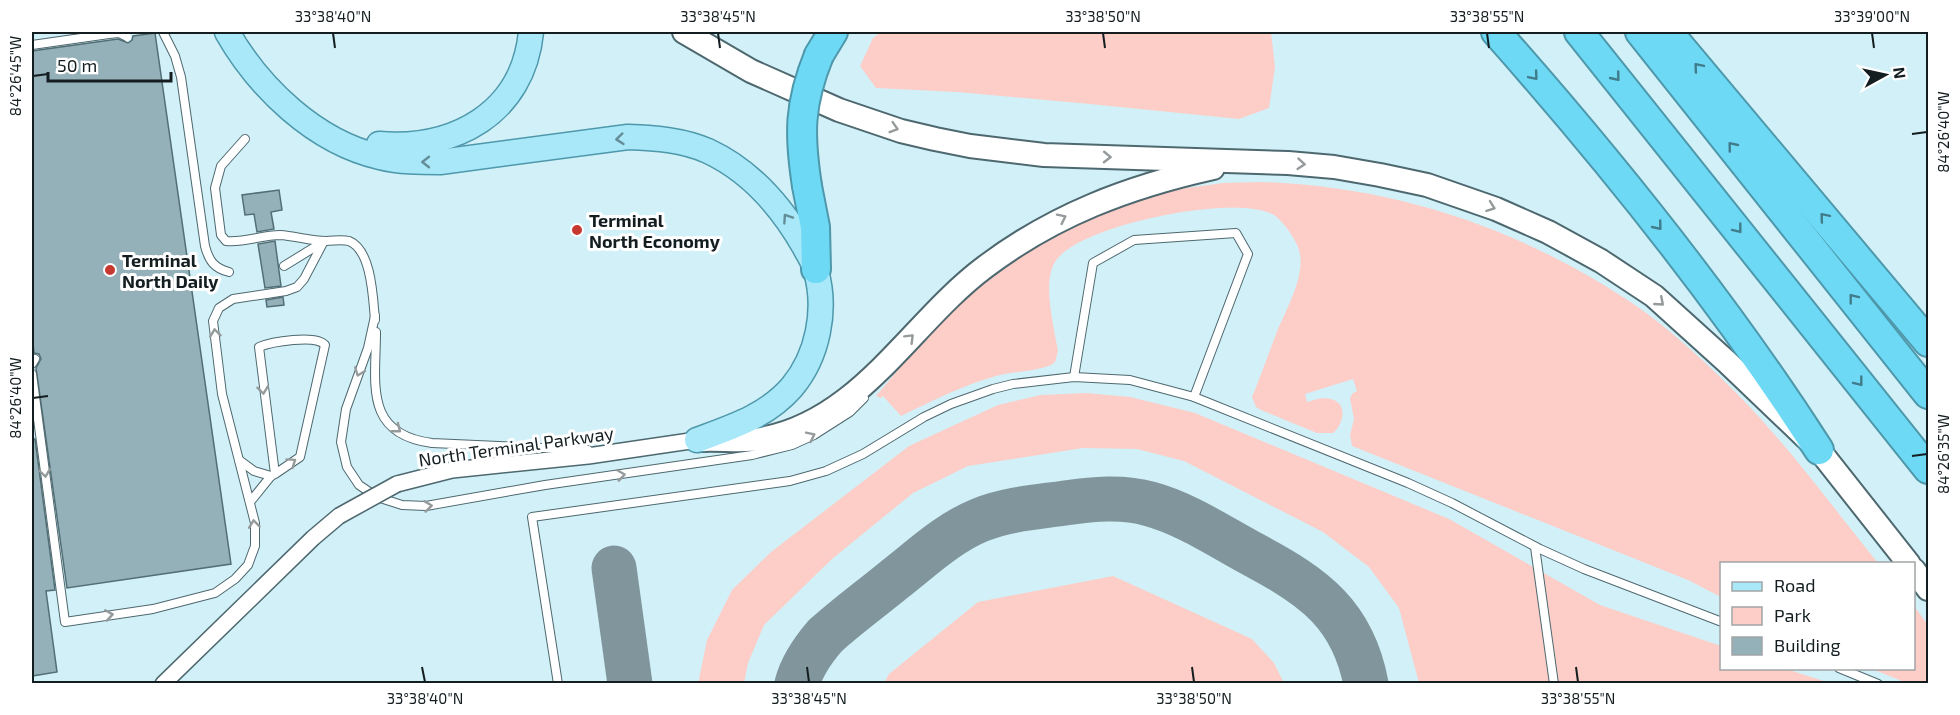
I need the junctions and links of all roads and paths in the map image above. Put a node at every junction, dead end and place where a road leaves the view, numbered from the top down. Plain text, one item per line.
1 (163, 32) edge
2 (227, 32) edge
3 (531, 32) edge
4 (684, 32) edge
5 (1496, 32) edge
6 (1579, 32) edge
7 (1640, 32) edge
8 (1668, 32) edge
9 (127, 36) dead end
10 (826, 43) edge
11 (32, 45) edge
12 (335, 138) junction
13 (245, 139) dead end
14 (1243, 163) junction
15 (324, 241) junction
16 (284, 266) dead end
17 (816, 269) junction
18 (230, 272) dead end
19 (375, 316) junction
20 (1929, 342) edge
21 (884, 364) junction
22 (32, 374) edge
23 (1074, 377) junction
24 (1929, 394) edge
25 (1194, 397) junction
26 (697, 440) junction
27 (629, 450) junction
28 (1819, 450) junction
29 (239, 460) junction
30 (1929, 470) edge
31 (273, 475) junction
32 (250, 502) junction
33 (1535, 547) junction
34 (1907, 562) edge
35 (1915, 571) edge
36 (1929, 589) edge
37 (1720, 621) edge
38 (1842, 670) edge
39 (163, 684) edge
40 (558, 684) edge
41 (1554, 684) edge
42 (1878, 684) edge

1 - 18 lane
2 - 12 main road
3 - 12 main road
4 -> 14 main road
5 -> 28 highway
6 -> 30 highway
24 -> 7 highway
20 -> 8 highway
9 - 11 lane, bridge
10 - 17 highway, bridge
17 -> 12 main road
13 - 15 lane
21 -> 14 main road
14 -> 28 main road
15 - 16 lane
15 - 19 lane
29 -> 15 lane
17 - 26 main road
19 -> 21 lane
19 -> 27 lane
21 - 26 main road
22 -> 32 lane
23 - 25 lane
23 - 25 lane
23 - 40 lane
25 - 33 lane
26 - 27 street, North Terminal Parkway
27 - 39 street, North Terminal Parkway, bridge
28 - 34 main road
29 - 31 lane
29 - 32 lane
31 -> 31 lane
31 - 32 lane
33 - 37 lane
33 - 41 lane
35 - 36 main road
38 - 42 lane

